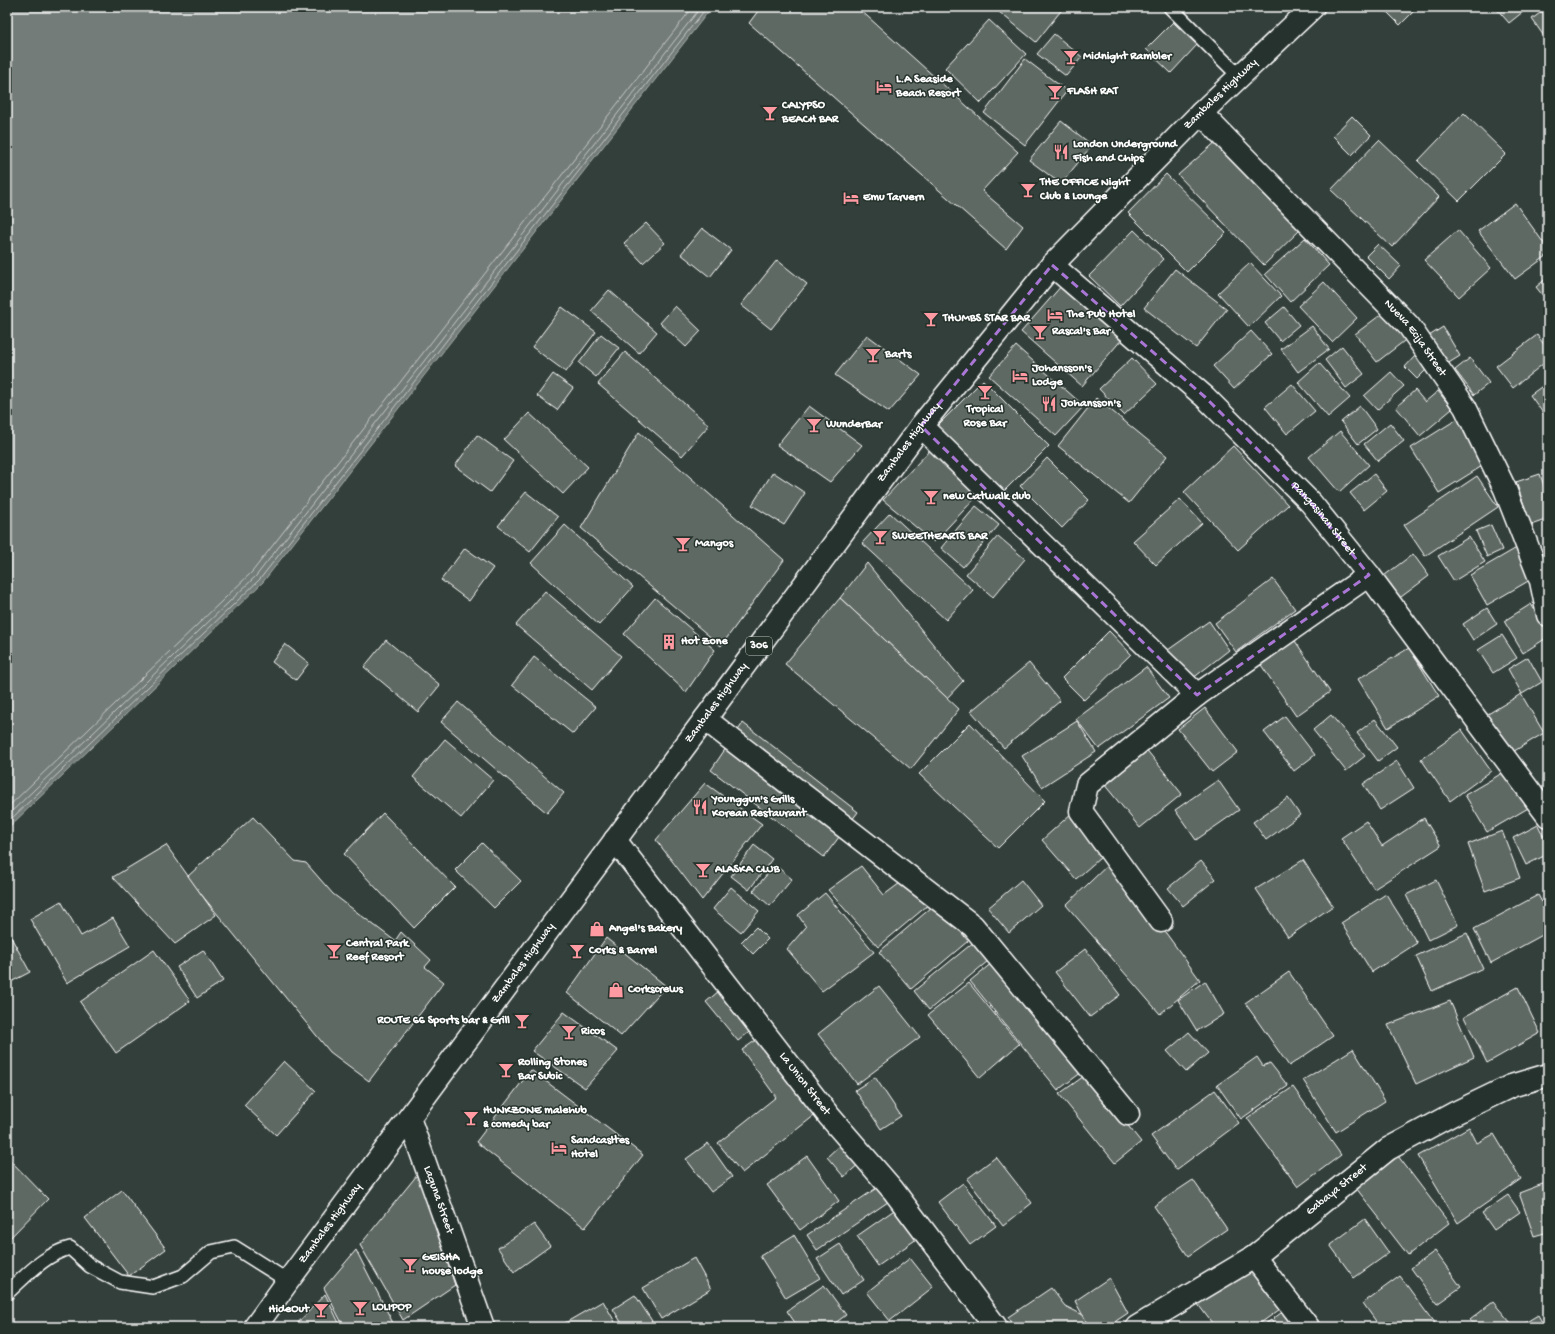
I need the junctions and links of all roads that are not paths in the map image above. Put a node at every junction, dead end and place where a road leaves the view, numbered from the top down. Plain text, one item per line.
1 (1170, 7) edge
2 (1313, 7) edge
3 (1240, 77) junction
4 (1201, 113) junction
5 (1052, 265) junction
6 (921, 426) junction
7 (1369, 575) junction
8 (1548, 615) edge
9 (1197, 695) junction
10 (705, 719) junction
11 (1548, 816) edge
12 (615, 840) junction
13 (1160, 921) dead end
14 (1548, 1075) edge
15 (1128, 1114) dead end
16 (409, 1118) junction
17 (1254, 1257) junction
18 (288, 1281) junction
19 (7, 1293) edge
20 (255, 1327) edge
21 (483, 1327) edge
22 (996, 1327) edge
23 (1137, 1327) edge
24 (1308, 1327) edge

1 - 3 lane
2 - 3 street, Zambales Highway / 306
3 - 4 street, Zambales Highway / 306
4 - 5 street, Zambales Highway / 306
4 - 8 street, Nueva Ecija Street
5 - 6 street, Zambales Highway / 306
5 - 7 street, Pangasinan Street
6 - 9 street
6 - 10 street, Zambales Highway / 306
7 - 9 street
7 - 11 street, Pangasinan Street
9 - 13 street
10 - 12 street, Zambales Highway / 306
10 - 15 street
12 - 16 street, Zambales Highway / 306
12 - 22 street, La Union Street
14 - 17 street, Gabaya Street
16 - 18 street, Zambales Highway / 306
16 - 21 street, Laguna Street
17 - 23 street, Gabaya Street
17 - 24 street
18 - 19 lane
18 - 20 street, Zambales Highway / 306

